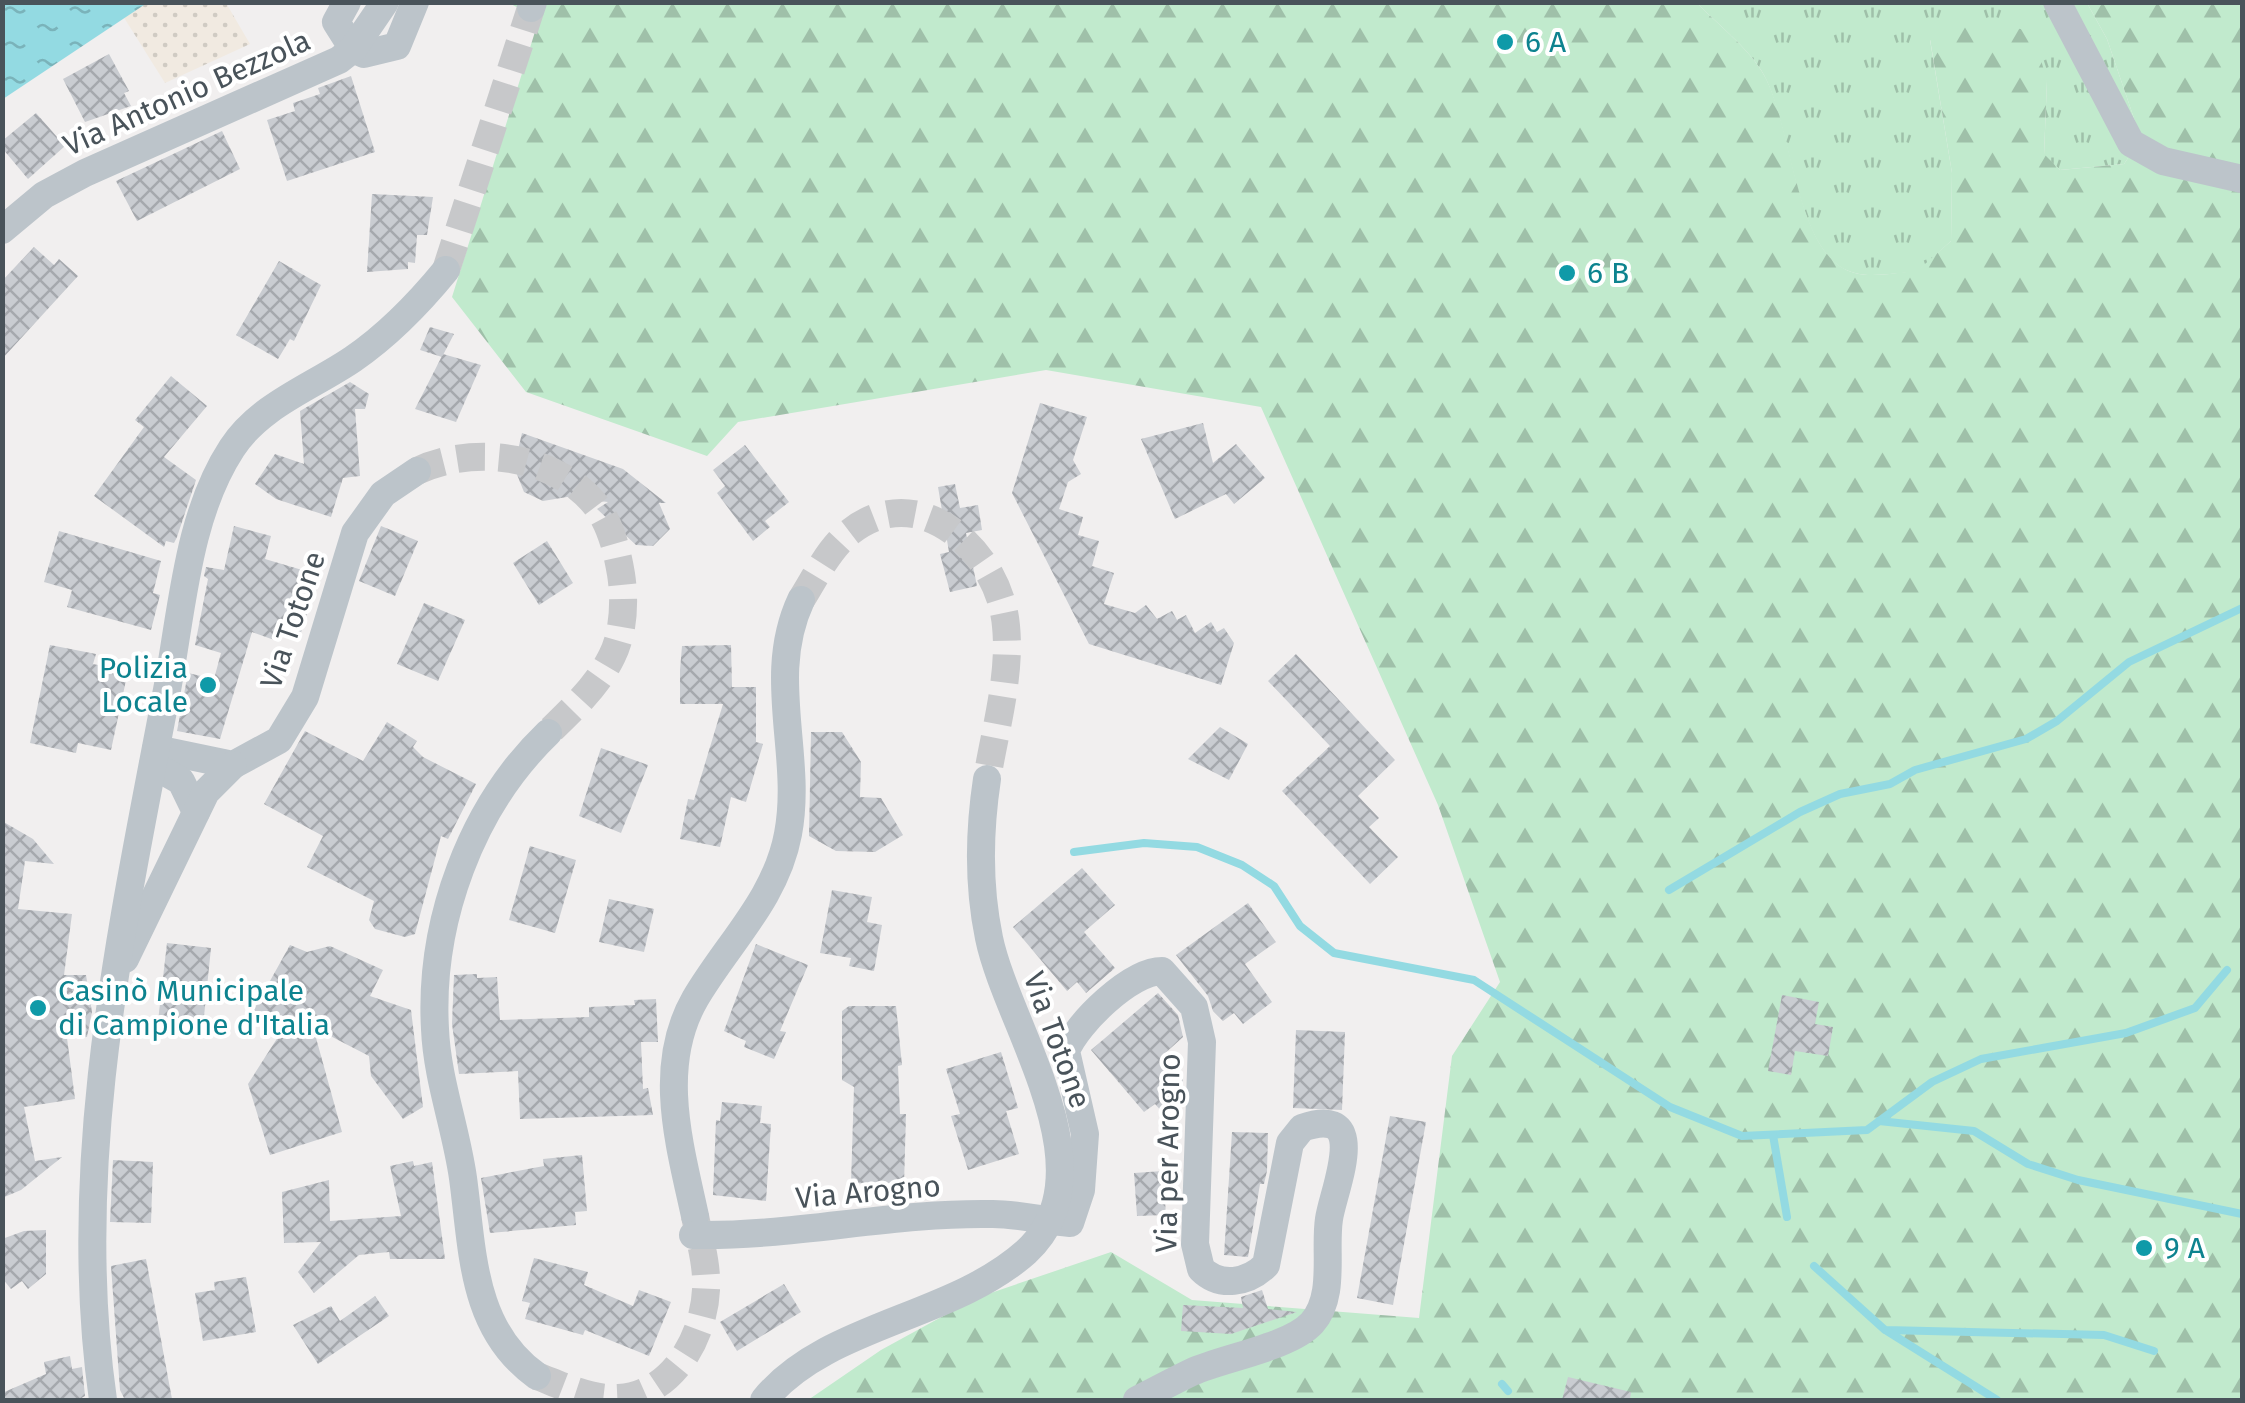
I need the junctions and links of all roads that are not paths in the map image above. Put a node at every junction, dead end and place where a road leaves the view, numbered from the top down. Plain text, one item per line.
1 (347, 2) edge
2 (385, 2) edge
3 (414, 2) edge
4 (2057, 2) edge
5 (353, 49) junction
6 (2242, 179) edge
7 (2, 230) edge
8 (446, 270) tunnel mouth
9 (417, 471) tunnel mouth
10 (800, 600) tunnel mouth
11 (548, 732) tunnel mouth
12 (154, 757) junction
13 (233, 765) junction
14 (987, 779) tunnel mouth
15 (196, 812) junction
16 (115, 980) junction
17 (1048, 1221) junction
18 (537, 1376) tunnel mouth
19 (103, 1400) edge
20 (764, 1400) edge
21 (1137, 1400) edge

1 - 5 street
2 - 5 street, Via Antonio Bezzola
3 - 5 street
4 - 6 street
5 - 7 street, Via Antonio Bezzola
8 - 12 street
9 - 13 street, Via Totone
10 - 17 street, Via Arogno
11 - 18 street
12 - 13 street
12 - 15 street
12 - 16 street
13 - 15 street
14 - 17 street, Via Totone
15 - 16 street
16 - 19 street
17 - 20 street
17 - 21 street, Via per Arogno

